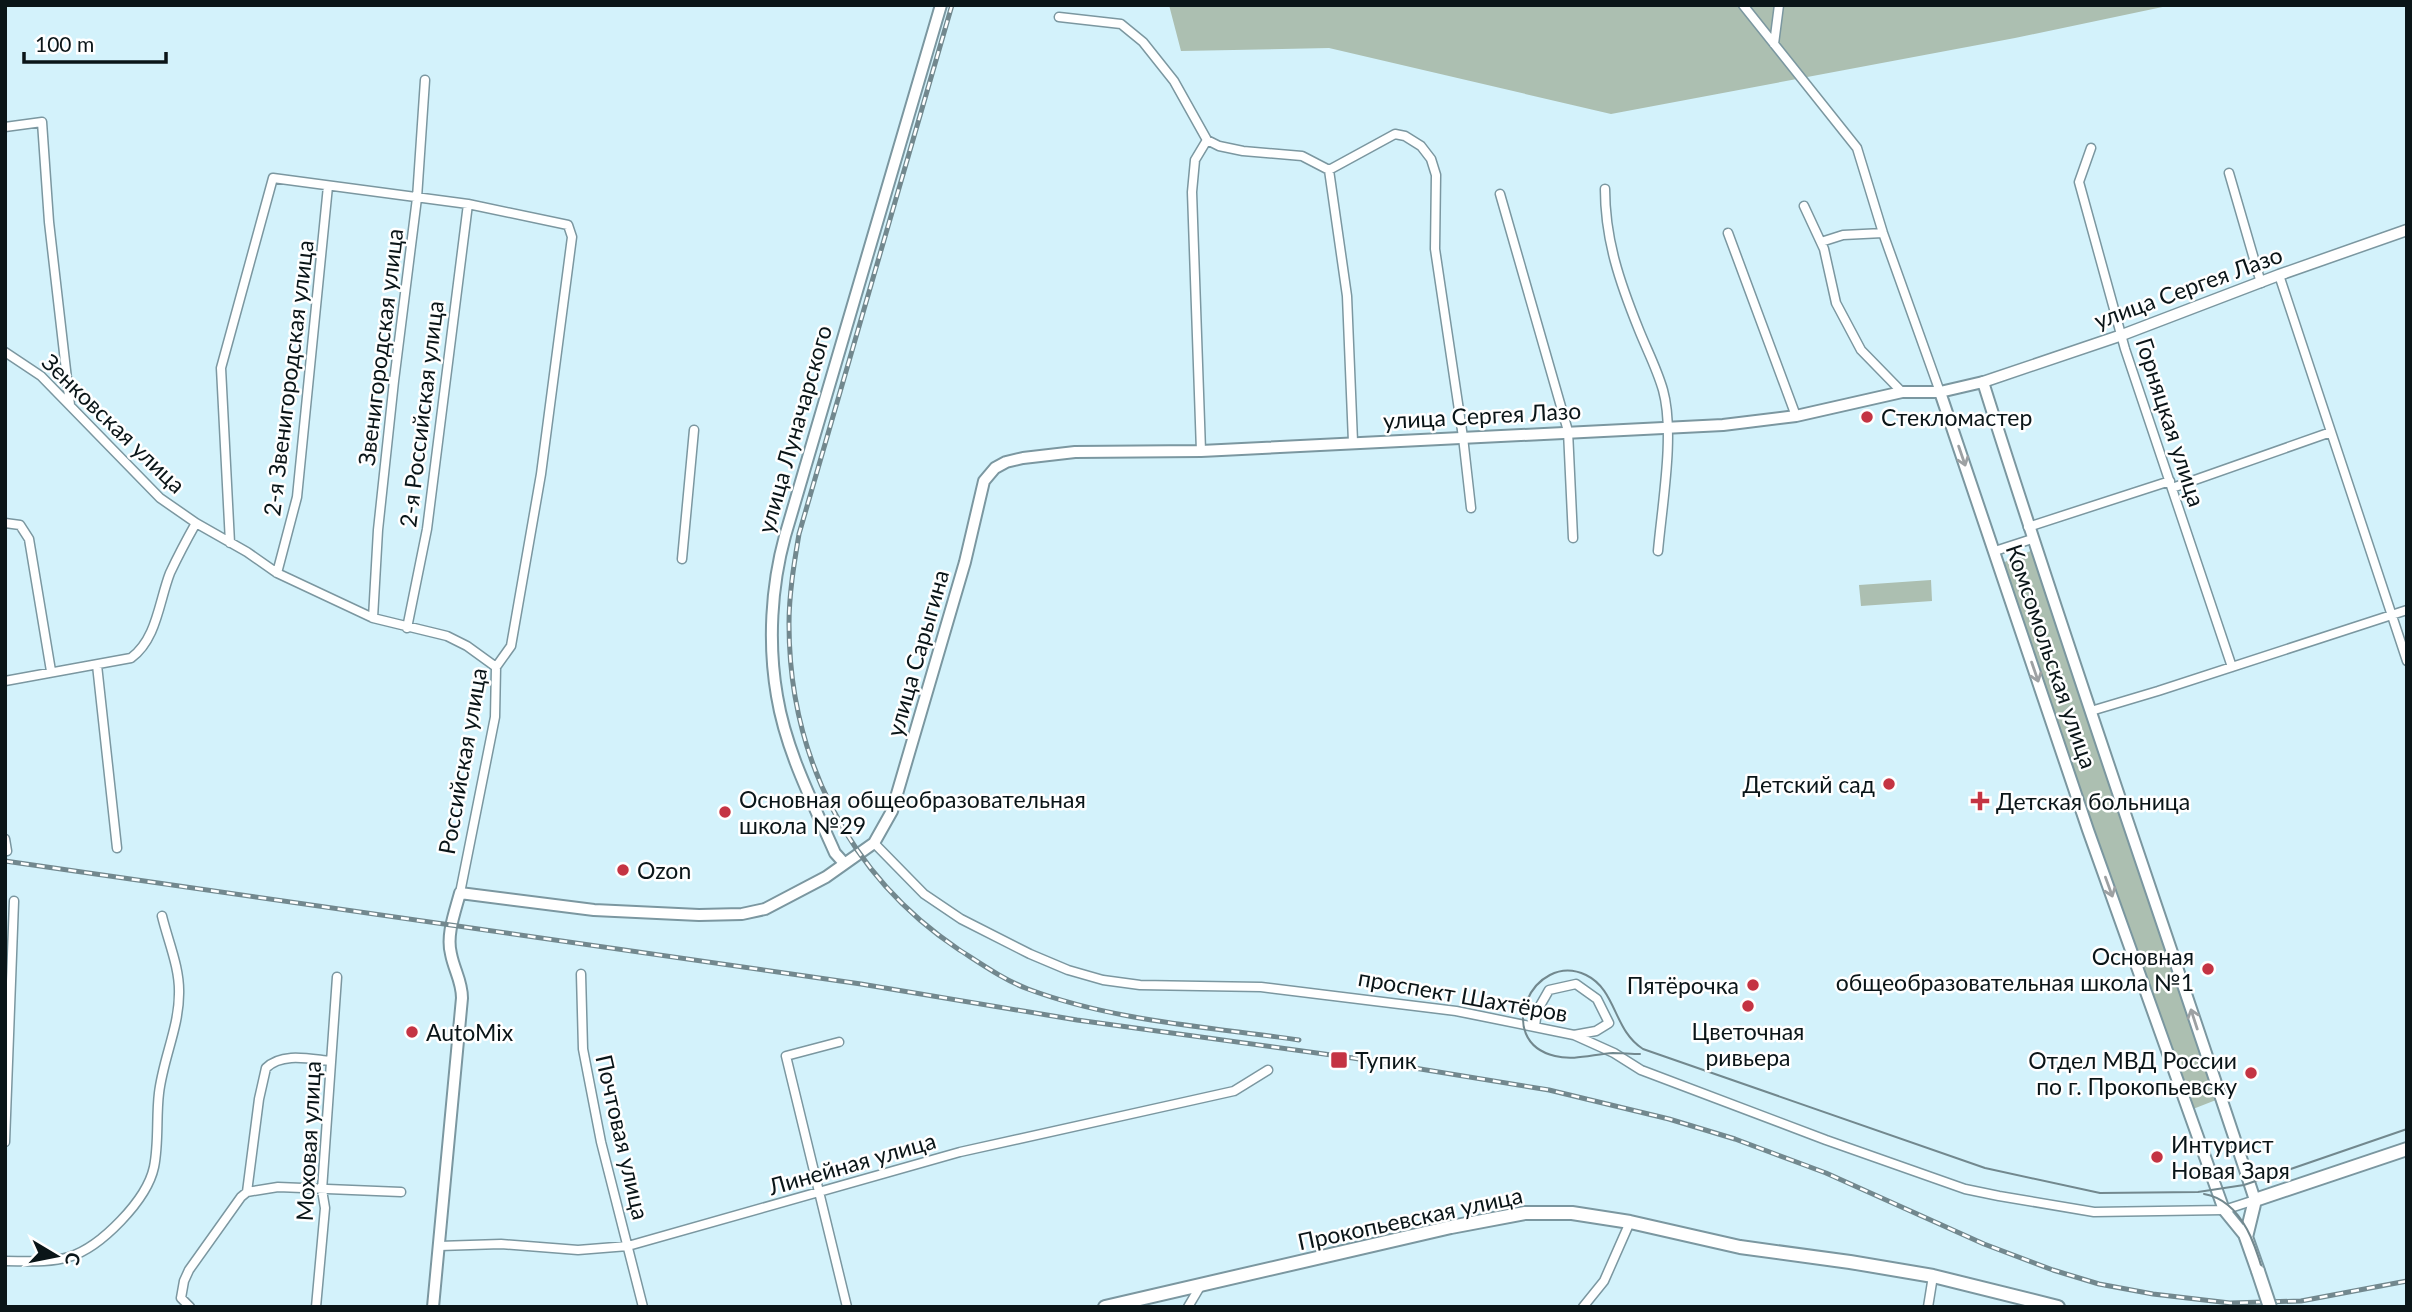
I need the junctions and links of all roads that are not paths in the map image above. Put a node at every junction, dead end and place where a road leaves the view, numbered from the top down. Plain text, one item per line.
1 (941, 5) edge
2 (1743, 5) edge
3 (1779, 5) edge
4 (1059, 17) dead end
5 (1774, 44) junction
6 (425, 80) dead end
7 (5, 127) edge
8 (1206, 140) junction
9 (2091, 148) dead end
10 (1329, 170) junction
11 (2229, 173) dead end
12 (328, 186) junction
13 (1605, 189) dead end
14 (1500, 194) dead end
15 (417, 198) junction
16 (468, 204) junction
17 (1804, 206) dead end
18 (1728, 233) dead end
19 (1883, 233) junction
20 (2406, 234) edge
21 (1821, 242) junction
22 (2279, 275) junction
23 (2261, 283) junction
24 (2122, 335) junction
25 (5, 352) edge
26 (1983, 382) junction
27 (1902, 392) junction
28 (1940, 392) junction
29 (70, 405) junction
30 (1796, 415) junction
31 (1668, 427) junction
32 (694, 430) dead end
33 (1568, 431) junction
34 (2331, 432) junction
35 (1463, 438) junction
36 (1353, 442) junction
37 (1201, 451) junction
38 (1023, 458) joint
39 (2171, 484) junction
40 (1471, 508) dead end
41 (5, 523) edge
42 (195, 523) junction
43 (2028, 527) junction
44 (1573, 538) dead end
45 (2032, 539) junction
46 (230, 543) junction
47 (1658, 551) dead end
48 (1994, 551) junction
49 (682, 559) dead end
50 (277, 573) junction
51 (2407, 610) edge
52 (2391, 614) junction
53 (373, 618) junction
54 (407, 628) junction
55 (2407, 661) edge
56 (97, 665) junction
57 (496, 667) junction
58 (2232, 667) junction
59 (51, 671) junction
60 (5, 681) edge
61 (2091, 710) junction
62 (5, 839) edge
63 (874, 843) junction
64 (117, 848) dead end
65 (7, 851) dead end
66 (844, 863) junction
67 (460, 893) junction
68 (14, 901) dead end
69 (162, 916) dead end
70 (581, 974) dead end
71 (337, 977) dead end
72 (1535, 1026) junction
73 (1574, 1035) junction
74 (839, 1042) dead end
75 (330, 1061) junction
76 (1268, 1070) dead end
77 (6, 1113) edge
78 (5, 1142) edge
79 (2407, 1149) edge
80 (322, 1190) junction
81 (247, 1192) junction
82 (401, 1192) dead end
83 (819, 1193) junction
84 (2255, 1200) junction
85 (2224, 1210) junction
86 (1630, 1222) junction
87 (2246, 1237) junction
88 (439, 1246) junction
89 (628, 1246) junction
90 (5, 1261) edge
91 (1933, 1276) junction
92 (1201, 1285) junction
93 (190, 1307) edge
94 (316, 1307) edge
95 (433, 1307) edge
96 (643, 1307) edge
97 (847, 1307) edge
98 (1105, 1307) edge
99 (1188, 1307) edge
100 (1583, 1307) edge
101 (1928, 1307) edge
102 (2058, 1307) edge
103 (2270, 1307) edge

1 - 66 main road, улица Луначарского
2 - 5 street
3 - 5 street
4 - 8 street
5 - 19 street
6 - 15 street, Звенигородская улица
7 - 29 street
8 - 10 street
8 - 37 street
9 - 24 street, Горняцкая улица
10 - 35 street
10 - 36 street
11 - 23 street
12 - 15 street
12 - 46 street
12 - 50 street, 2-я Звенигородская улица
13 - 31 street
14 - 33 street
15 - 16 street
15 - 53 street, Звенигородская улица
16 - 54 street, 2-я Российская улица
16 - 57 street, Российская улица
17 - 21 street
18 - 30 street
19 - 21 street
19 - 28 street
20 - 22 street, улица Сергея Лазо
21 - 27 street
22 - 23 street, улица Сергея Лазо
22 - 34 street
23 - 24 street, улица Сергея Лазо
24 - 26 street, улица Сергея Лазо
24 - 39 street, Горняцкая улица
25 - 29 street, Зенковская улица
26 - 28 main road, улица Сергея Лазо
26 - 43 main road, Комсомольская улица
27 - 28 main road, улица Сергея Лазо
27 - 30 main road, улица Сергея Лазо
28 -> 48 main road, Комсомольская улица
29 - 42 street, Зенковская улица
30 - 31 main road, улица Сергея Лазо
31 - 33 main road, улица Сергея Лазо
31 - 47 street
32 - 49 street
33 - 35 main road, улица Сергея Лазо
33 - 44 street
34 - 39 street
34 - 52 street
35 - 36 main road, улица Сергея Лазо
35 - 40 street
36 - 37 main road, улица Сергея Лазо
37 - 38 main road, улица Сергея Лазо
38 - 63 main road, улица Сарыгина
39 - 43 street
39 - 58 street, Горняцкая улица
41 - 59 street
42 - 46 street, Зенковская улица
42 - 56 street
43 - 45 main road, Комсомольская улица
45 - 48 street
45 - 61 main road, Комсомольская улица
46 - 50 street, Зенковская улица
48 -> 85 main road, Комсомольская улица
50 - 53 street, Зенковская улица
51 - 52 street
52 - 55 street
52 - 58 street
53 - 54 street, Зенковская улица
54 - 57 street, Зенковская улица
56 - 59 street
56 - 64 street
57 - 67 street, Российская улица
58 - 61 street
59 - 60 street
84 -> 61 main road, Комсомольская улица
62 - 65 street
63 - 66 main road, улица Сарыгина
63 - 72 street, проспект Шахтёров
66 - 67 main road, улица Сарыгина
67 - 88 main road, Российская улица
68 - 77 street
69 - 90 street
70 - 89 street, Почтовая улица
71 - 75 street, Моховая улица
72 - 73 street, проспект Шахтёров
72 - 73 street
73 - 85 street, проспект Шахтёров
74 - 83 street
75 - 80 street, Моховая улица
75 - 81 street
76 - 83 street, Линейная улица
77 - 78 street
79 - 84 main road
80 - 81 street
80 - 82 street
80 - 94 street, Моховая улица
81 - 93 street
83 - 89 street, Линейная улица
83 - 97 street
84 - 85 street, проспект Шахтёров
84 - 87 main road
85 - 87 main road, Комсомольская улица
86 - 91 main road, Прокопьевская улица
86 - 92 main road, Прокопьевская улица
86 - 100 street
87 - 103 main road, bridge
88 - 89 street, Линейная улица
88 - 95 main road, Российская улица
89 - 96 street, Почтовая улица
91 - 101 street
91 - 102 main road, Прокопьевская улица
92 - 98 main road, Прокопьевская улица
92 - 99 street

